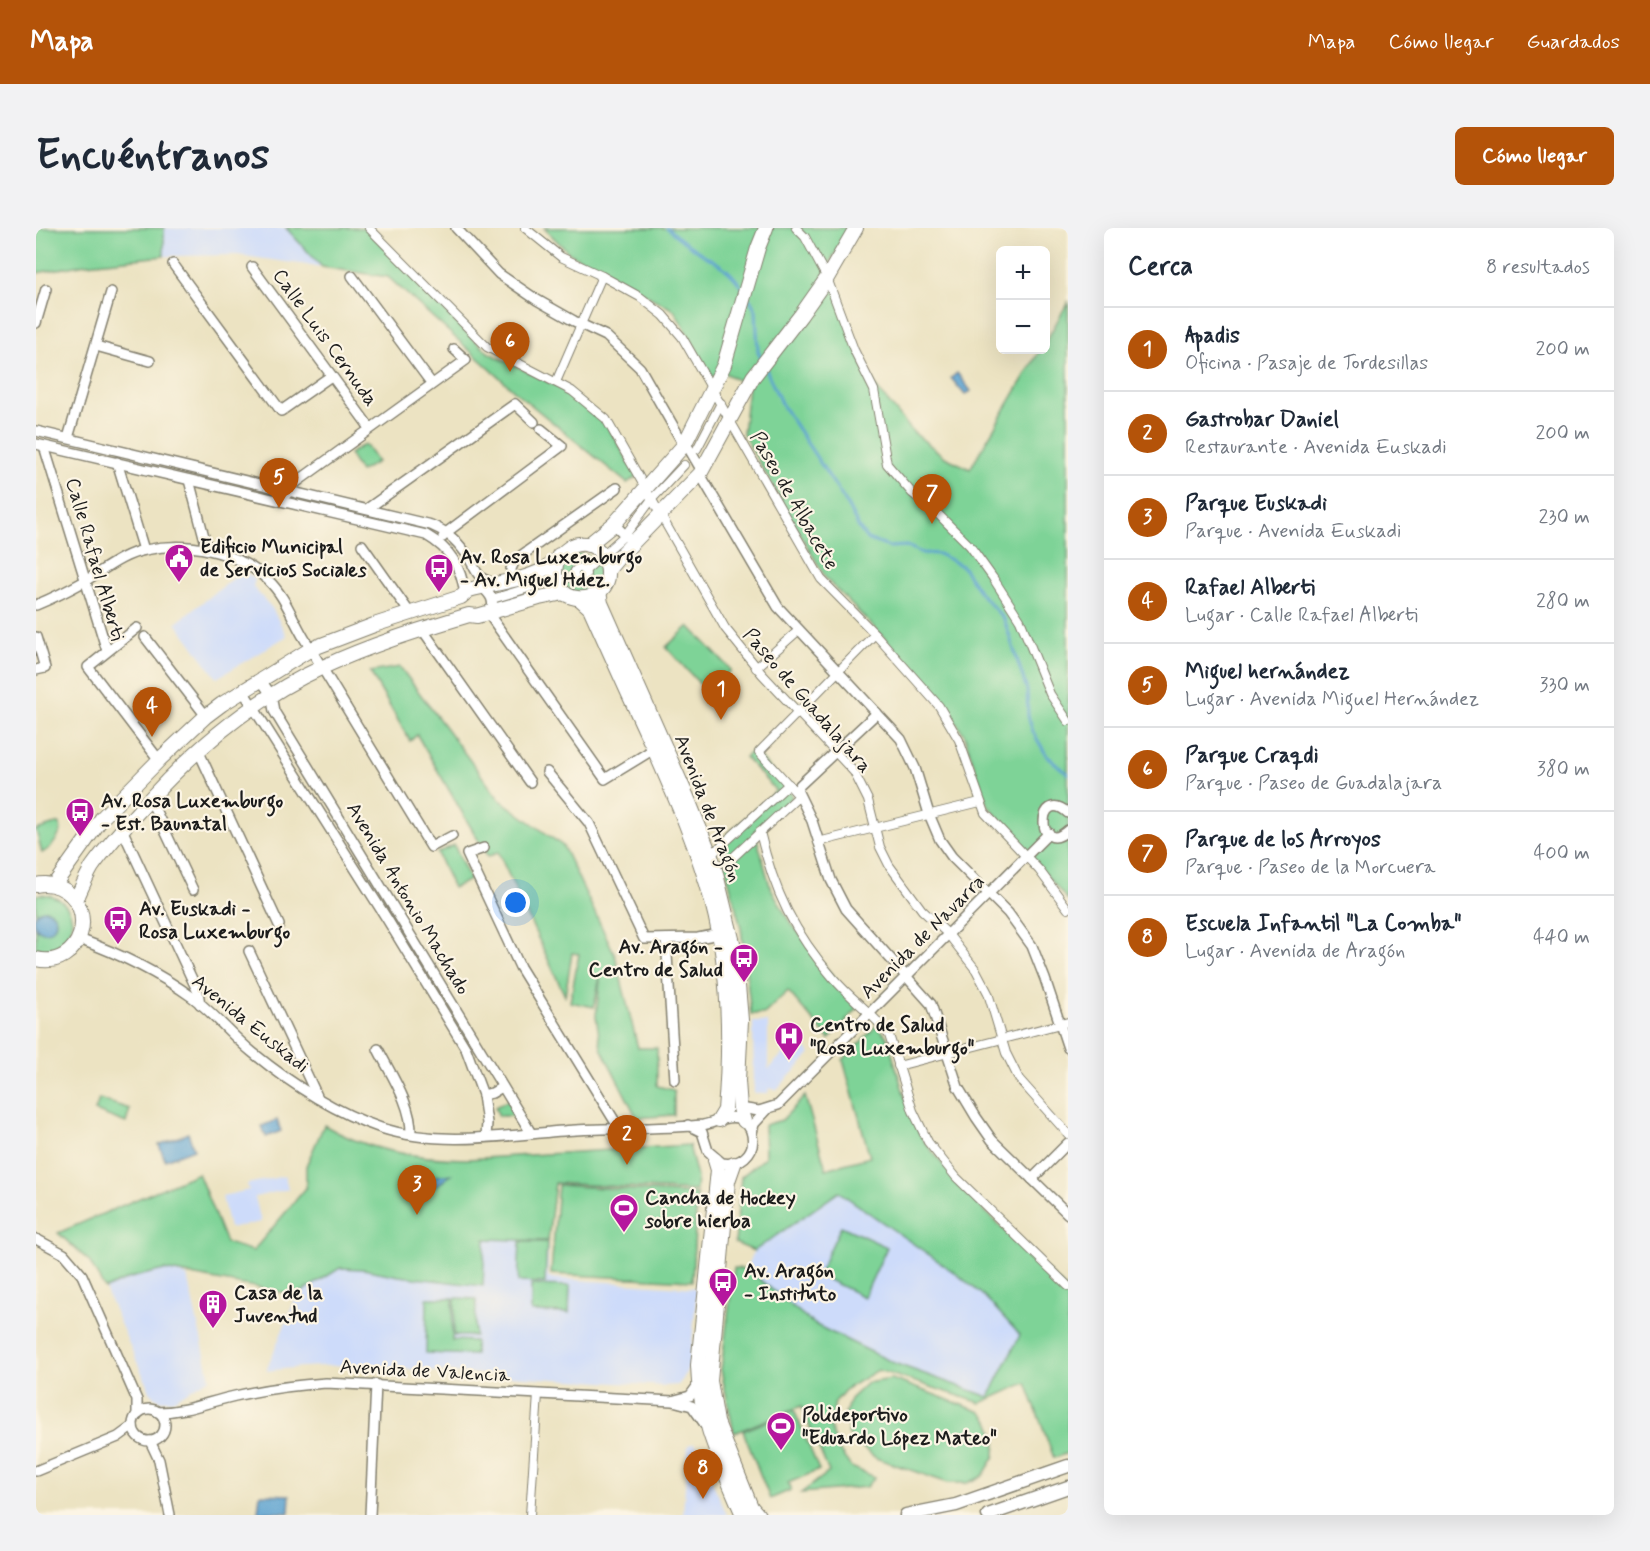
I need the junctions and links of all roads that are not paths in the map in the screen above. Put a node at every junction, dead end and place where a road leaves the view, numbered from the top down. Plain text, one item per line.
1 (369, 228) edge
2 (384, 228) edge
3 (456, 228) edge
4 (525, 228) edge
5 (766, 228) edge
6 (796, 228) edge
7 (856, 228) edge
8 (376, 235) junction
9 (173, 264) dead end
10 (252, 267) dead end
11 (352, 276) dead end
12 (602, 276) junction
13 (827, 278) junction
14 (46, 289) dead end
15 (111, 292) dead end
16 (36, 322) edge
17 (581, 324) junction
18 (96, 346) junction
19 (454, 349) dead end
20 (150, 361) dead end
21 (331, 376) junction
22 (556, 382) junction
23 (432, 384) junction
24 (712, 388) junction
25 (721, 403) junction
26 (730, 419) junction
27 (370, 428) junction
28 (36, 431) edge
29 (68, 438) junction
30 (40, 445) edge
31 (687, 446) junction
32 (117, 462) junction
33 (684, 465) dead end
34 (700, 474) junction
35 (189, 480) junction
36 (617, 488) dead end
37 (288, 490) junction
38 (649, 494) junction
39 (285, 502) junction
40 (367, 509) junction
41 (661, 514) junction
42 (615, 524) junction
43 (447, 532) junction
44 (629, 538) junction
45 (438, 542) junction
46 (362, 545) dead end
47 (588, 545) junction
48 (207, 548) junction
49 (144, 550) junction
50 (559, 555) junction
51 (603, 555) junction
52 (608, 570) junction
53 (512, 579) junction
54 (555, 580) junction
55 (85, 581) junction
56 (599, 592) junction
57 (564, 593) junction
58 (463, 596) junction
59 (490, 599) junction
60 (580, 599) junction
61 (36, 605) edge
62 (410, 613) junction
63 (469, 615) junction
64 (137, 628) dead end
65 (422, 629) junction
66 (799, 630) junction
67 (874, 634) junction
68 (36, 637) edge
69 (145, 637) dead end
70 (311, 650) junction
71 (106, 651) junction
72 (322, 667) junction
73 (756, 668) junction
74 (36, 670) edge
75 (838, 671) junction
76 (261, 680) junction
77 (243, 691) junction
78 (271, 695) junction
79 (254, 707) junction
80 (798, 712) junction
81 (877, 713) junction
82 (206, 716) junction
83 (1068, 721) edge
84 (281, 723) junction
85 (270, 733) junction
86 (654, 749) junction
87 (198, 750) junction
88 (835, 752) junction
89 (159, 760) junction
90 (548, 772) dead end
91 (530, 782) dead end
92 (789, 784) junction
93 (799, 796) junction
94 (150, 799) junction
95 (980, 802) junction
96 (1068, 813) edge
97 (929, 814) junction
98 (874, 828) junction
99 (122, 829) junction
100 (1068, 830) edge
101 (760, 832) junction
102 (1048, 833) junction
103 (452, 836) dead end
104 (818, 842) junction
105 (484, 848) dead end
106 (711, 855) junction
107 (1024, 857) junction
108 (726, 864) dead end
109 (36, 885) edge
110 (54, 885) junction
111 (193, 890) dead end
112 (988, 895) junction
113 (76, 900) junction
114 (1068, 909) edge
115 (279, 925) dead end
116 (719, 934) junction
117 (948, 934) junction
118 (79, 939) junction
119 (666, 939) junction
120 (249, 951) dead end
121 (37, 963) edge
122 (906, 976) junction
123 (200, 1004) junction
124 (870, 1014) junction
125 (1064, 1023) edge
126 (1003, 1040) junction
127 (1068, 1048) edge
128 (378, 1049) dead end
129 (947, 1053) junction
130 (898, 1066) junction
131 (675, 1080) dead end
132 (502, 1087) junction
133 (483, 1095) junction
134 (319, 1100) junction
135 (767, 1110) junction
136 (742, 1114) junction
137 (717, 1121) junction
138 (688, 1125) junction
139 (619, 1128) junction
140 (531, 1133) junction
141 (752, 1133) junction
142 (411, 1134) junction
143 (1068, 1134) edge
144 (486, 1137) junction
145 (706, 1143) junction
146 (1068, 1143) edge
147 (715, 1160) junction
148 (734, 1164) junction
149 (1032, 1179) junction
150 (1068, 1214) edge
151 (36, 1239) edge
152 (1068, 1286) edge
153 (376, 1384) junction
154 (698, 1385) junction
155 (537, 1394) junction
156 (137, 1400) junction
157 (673, 1401) junction
158 (154, 1411) junction
159 (179, 1412) junction
160 (136, 1415) junction
161 (706, 1425) junction
162 (133, 1426) junction
163 (165, 1426) junction
164 (118, 1437) junction
165 (139, 1437) junction
166 (155, 1439) junction
167 (1064, 1469) edge
168 (36, 1471) edge
169 (1066, 1489) edge
170 (952, 1511) edge
171 (1013, 1511) edge
172 (170, 1515) edge
173 (370, 1515) edge
174 (530, 1515) edge
175 (743, 1515) edge
176 (758, 1515) edge
177 (906, 1515) edge
178 (988, 1515) edge

1 - 8 street, Paseo de Guadalajara
2 - 8 street
3 - 17 street
4 - 12 street, Paseo de Albacete
5 - 24 main road
6 - 13 street
7 - 13 main road
8 - 22 street, Paseo de Guadalajara
9 - 21 street
10 - 21 street, Calle Luis Cernuda
11 - 23 street
12 - 17 street
12 - 24 street, Paseo de Albacete
13 - 26 main road
13 - 83 street
14 - 16 street
15 - 18 street
17 - 22 street
17 - 31 street
18 - 20 street
18 - 29 street
19 - 23 street
21 - 27 street, Calle Luis Cernuda
22 - 38 street, Paseo de Guadalajara
23 - 27 street
24 - 25 street, Paseo de Albacete
24 - 31 main road
25 - 26 street, Paseo de Albacete
25 - 31 street
26 - 34 main road
26 - 67 street, Paseo de Albacete
27 - 37 street
28 - 29 street
29 - 37 street
30 - 32 street
30 - 55 street, Calle Rafael Alberti
31 - 34 street
31 - 38 main road
32 - 35 street
32 - 49 street
33 - 38 street
34 - 41 main road
34 - 66 street
35 - 39 street
35 - 48 street
36 - 53 street
37 - 39 street
37 - 40 street
38 - 41 street, Paseo de Guadalajara
38 - 42 main road
38 - 44 street
39 - 45 street
40 - 43 street
40 - 43 street
41 - 44 main road
41 - 73 street, Paseo de Guadalajara
42 - 44 street
42 - 47 main road
43 - 45 street
43 - 59 street
44 - 51 street
44 - 52 main road
45 - 58 street
46 - 62 street
47 - 50 main road
47 - 51 main road
48 - 49 street
48 - 70 street
49 - 55 street
50 - 53 main road
50 - 54 main road
51 - 52 main road
51 - 54 street
52 - 56 main road
53 - 59 main road
54 - 57 main road
54 - 59 street
55 - 61 street
55 - 71 street, Calle Rafael Alberti
56 - 60 main road
56 - 106 main road, Avenida de Aragón
57 - 59 main road
57 - 60 main road
58 - 59 main road
58 - 62 main road
58 - 63 street
59 - 63 main road
59 - 86 street
60 - 86 main road, Avenida de Aragón
62 - 70 main road
63 - 65 main road
64 - 71 street
65 - 72 main road
65 - 91 street
66 - 73 street
66 - 75 street
67 - 75 street
67 - 95 street, Paseo de Albacete
68 - 74 street
69 - 82 street
70 - 72 street
70 - 76 main road
71 - 89 street, Calle Rafael Alberti
72 - 78 main road
72 - 103 street
73 - 80 street, Paseo de Guadalajara
75 - 80 street
75 - 81 street
76 - 77 main road
76 - 78 street, Avenida Antonio Machado
77 - 79 street, Avenida Antonio Machado
77 - 82 main road
78 - 79 main road
78 - 84 street, Avenida Antonio Machado
79 - 85 street, Avenida Antonio Machado
79 - 87 main road
80 - 88 street, Paseo de Guadalajara
80 - 92 street
81 - 88 street
81 - 97 street
82 - 89 main road
84 - 85 street
84 - 132 street, Avenida Antonio Machado
85 - 133 street, Avenida Antonio Machado
86 - 116 main road, Avenida de Aragón
87 - 94 main road
87 - 115 street
88 - 93 street
88 - 98 street, Paseo de Guadalajara
89 - 110 main road
90 - 119 street
92 - 93 street
92 - 106 street
93 - 101 street
93 - 104 street
94 - 99 main road
94 - 111 street
95 - 97 street
95 - 107 street, Paseo de Albacete
96 - 102 street
97 - 98 street
97 - 112 street
98 - 104 street
98 - 117 street, Paseo de Guadalajara
99 - 113 main road
99 - 123 street
100 - 102 street
101 - 108 street
101 - 124 street
102 - 107 street, Avenida de Navarra
104 - 122 street
105 - 139 street
106 - 136 main road, Avenida de Aragón
107 - 112 street, Avenida de Navarra
107 - 114 street, Paseo de Albacete
109 - 110 main road
110 - 113 main road
112 - 117 street, Avenida de Navarra
112 - 125 street
113 - 118 main road
116 - 119 street
116 - 137 main road, Avenida de Aragón
117 - 122 street, Avenida de Navarra
117 - 126 street, Paseo de Guadalajara
118 - 121 main road
118 - 123 street, Avenida Euskadi
119 - 131 street
120 - 134 street
122 - 124 street, Avenida de Navarra
122 - 129 street
123 - 134 street, Avenida Euskadi
124 - 130 street
124 - 135 street, Avenida de Navarra
125 - 126 street
125 - 127 street
126 - 129 street
126 - 143 street, Paseo de Guadalajara
128 - 142 street
129 - 130 street
129 - 149 street
130 - 152 street
132 - 133 street
132 - 140 street, Avenida Antonio Machado
133 - 144 street, Avenida Antonio Machado
134 - 142 street, Avenida Euskadi
135 - 136 street
135 - 141 street
136 - 137 street
136 - 141 street
137 - 138 street, Avenida Euskadi
137 - 145 street
138 - 139 street, Avenida Euskadi
138 - 145 street
139 - 140 street, Avenida Euskadi
140 - 144 street, Avenida Euskadi
141 - 148 street
142 - 144 street, Avenida Euskadi
145 - 147 street
146 - 149 street
147 - 148 street
147 - 154 main road
148 - 176 main road
149 - 150 street
151 - 156 street
153 - 155 street, Avenida de Valencia
153 - 159 street, Avenida de Valencia
153 - 173 street
154 - 157 street
154 - 161 main road
155 - 157 street, Avenida de Valencia
155 - 174 street
156 - 158 street
156 - 160 street
157 - 161 street
158 - 159 street, Avenida de Valencia
158 - 160 street
158 - 163 street
159 - 163 street, Avenida de Valencia
160 - 162 street
161 - 175 main road
162 - 164 street
162 - 165 street
163 - 166 street
164 - 165 street
164 - 168 street
165 - 166 street
166 - 172 street
167 - 169 street
167 - 170 street
169 - 171 street
170 - 177 street
171 - 178 street

